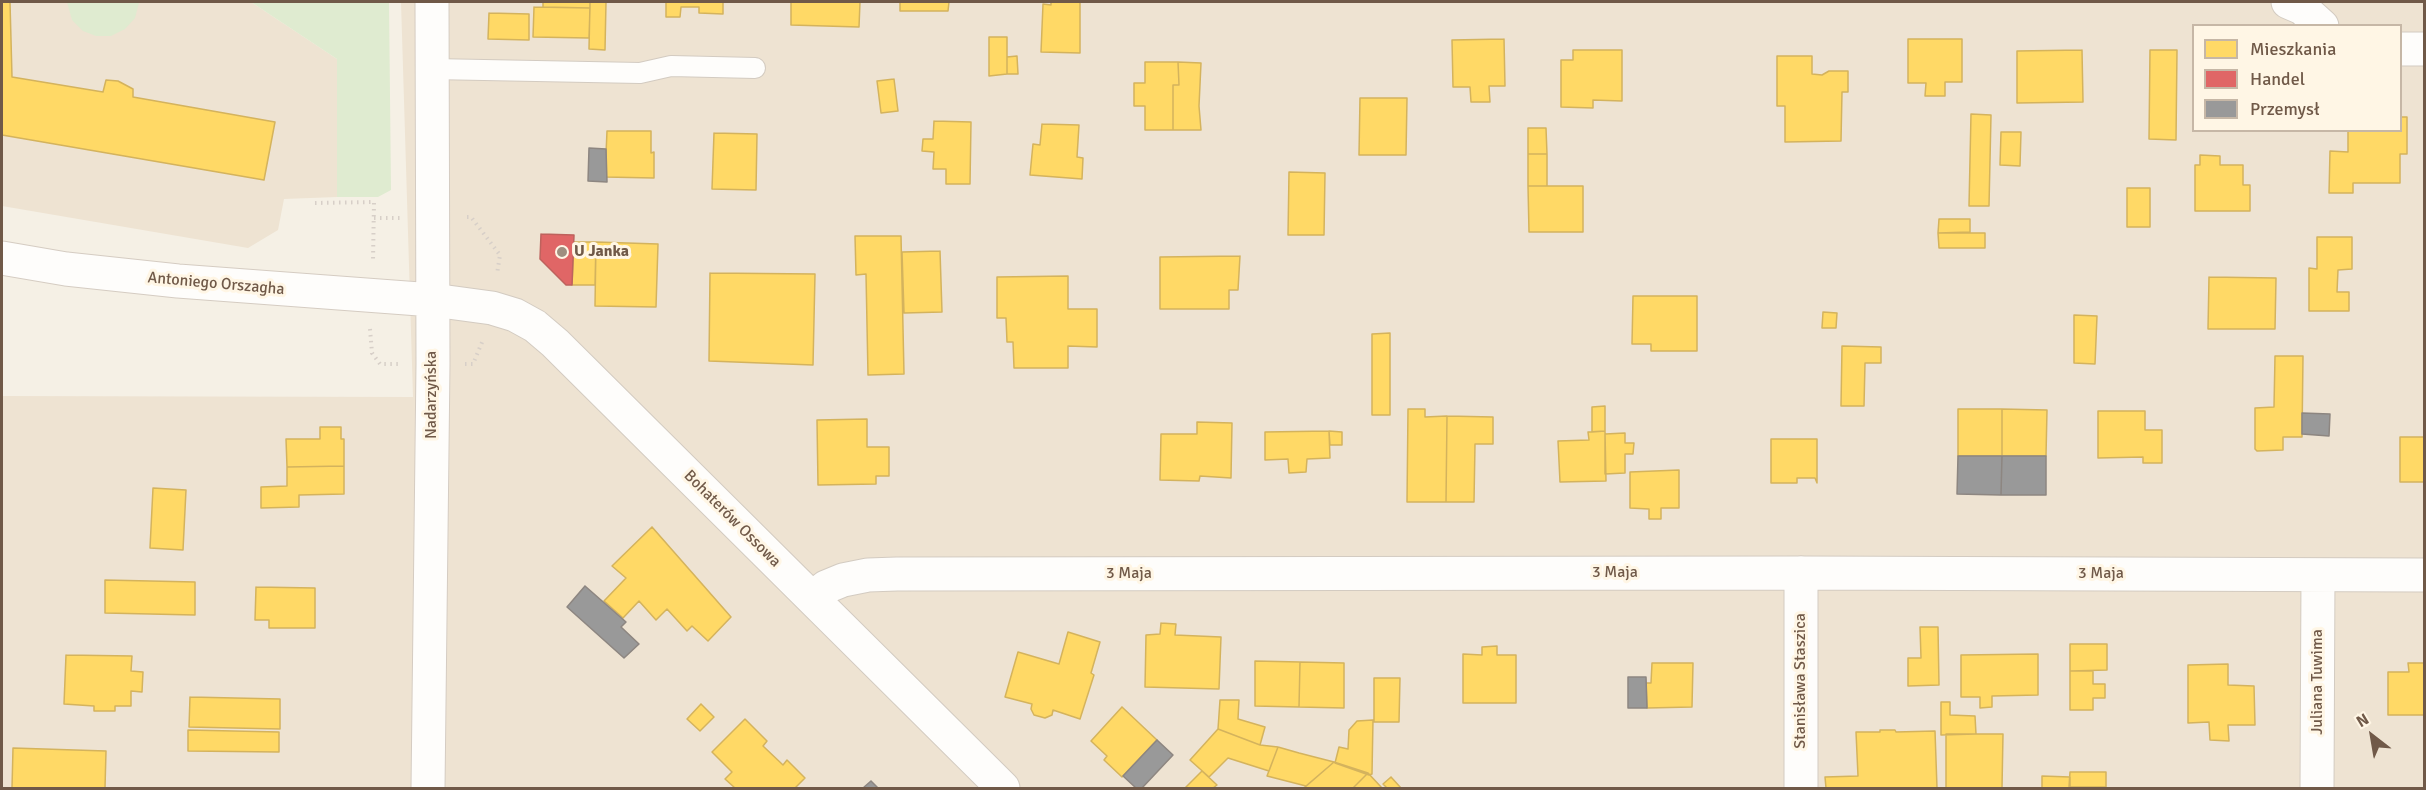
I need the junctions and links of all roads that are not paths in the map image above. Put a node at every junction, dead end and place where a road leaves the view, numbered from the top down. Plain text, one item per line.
1 (432, 2) edge
2 (2402, 49) edge
3 (2424, 49) edge
4 (755, 68) dead end
5 (432, 69) junction
6 (2, 258) edge
7 (433, 300) junction
8 (1801, 573) junction
9 (2318, 575) junction
10 (2424, 575) edge
11 (812, 598) junction
12 (428, 789) edge
13 (1003, 789) edge
14 (1801, 789) edge
15 (2317, 789) edge

1 - 5 street, Nadarzyńska
2 - 3 street
4 - 5 lane
5 - 7 street, Nadarzyńska
6 - 7 street, Antoniego Orszagha
7 - 11 street, Bohaterów Ossowa
7 - 12 street, Nadarzyńska
8 - 9 street, 3 Maja
8 - 11 street, 3 Maja
8 - 14 street, Stanisława Staszica
9 - 10 street, 3 Maja
9 - 15 street, Juliana Tuwima
11 - 13 street, Bohaterów Ossowa

